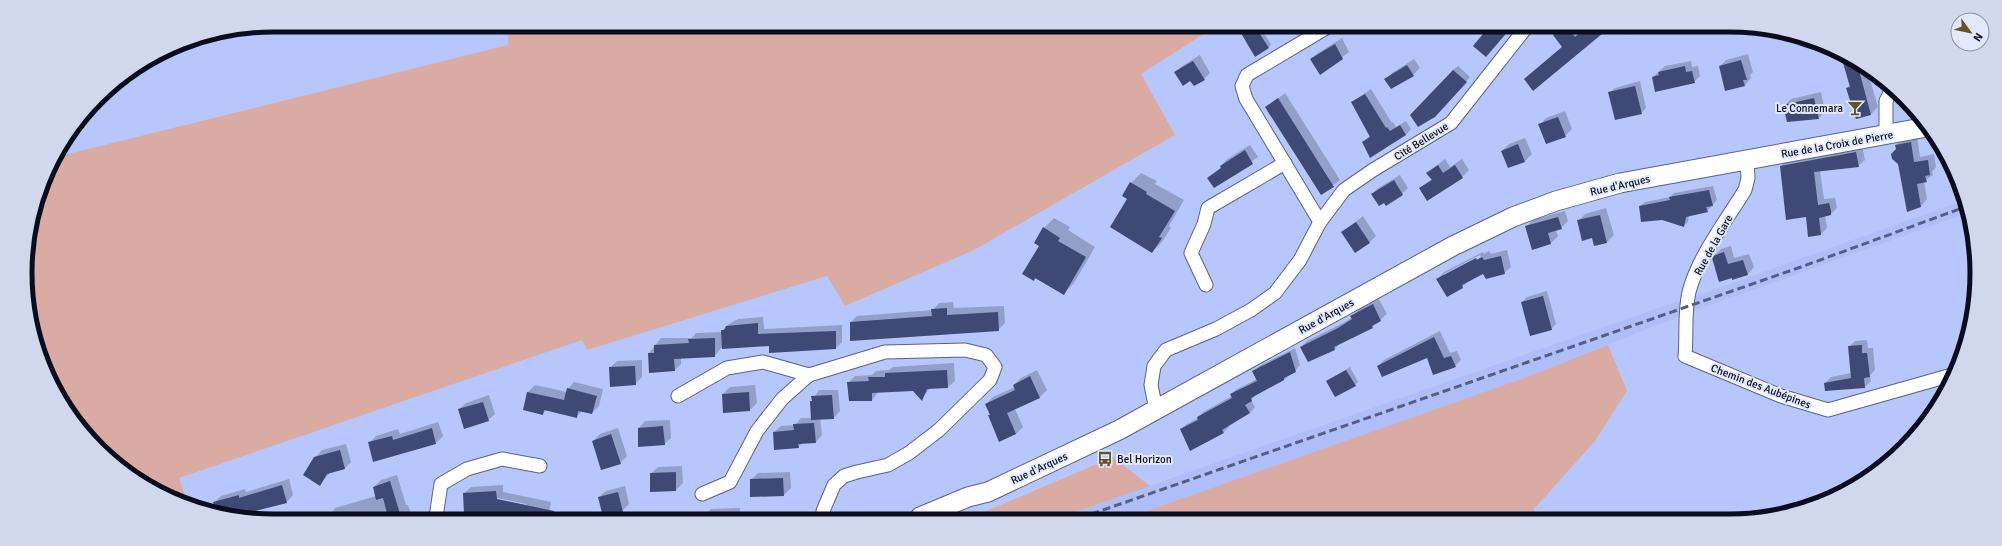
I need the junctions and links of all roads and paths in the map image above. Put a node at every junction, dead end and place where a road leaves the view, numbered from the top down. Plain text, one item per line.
1 (1319, 32) edge
2 (1523, 32) edge
3 (1890, 94) edge
4 (1922, 128) edge
5 (1886, 136) junction
6 (1747, 160) junction
7 (1285, 163) junction
8 (1320, 222) junction
9 (1206, 285) dead end
10 (1685, 356) joint
11 (809, 375) junction
12 (1947, 377) edge
13 (678, 396) dead end
14 (1156, 410) junction
15 (540, 466) dead end
16 (702, 494) dead end
17 (436, 514) edge
18 (824, 514) edge
19 (929, 514) edge

1 - 7 street
2 - 8 street, Cité Bellevue
3 - 5 street
4 - 5 main road, Rue de la Croix de Pierre
5 - 6 main road, Rue de la Croix de Pierre
6 - 10 street, Rue de la Gare
6 - 14 main road, Rue d'Arques
7 - 8 street
7 - 9 street
8 - 14 street, Cité Bellevue
10 - 12 street, Chemin des Aubépines
11 - 13 street
11 - 16 street
11 - 18 street
14 - 19 main road, Rue d'Arques
15 - 17 street

